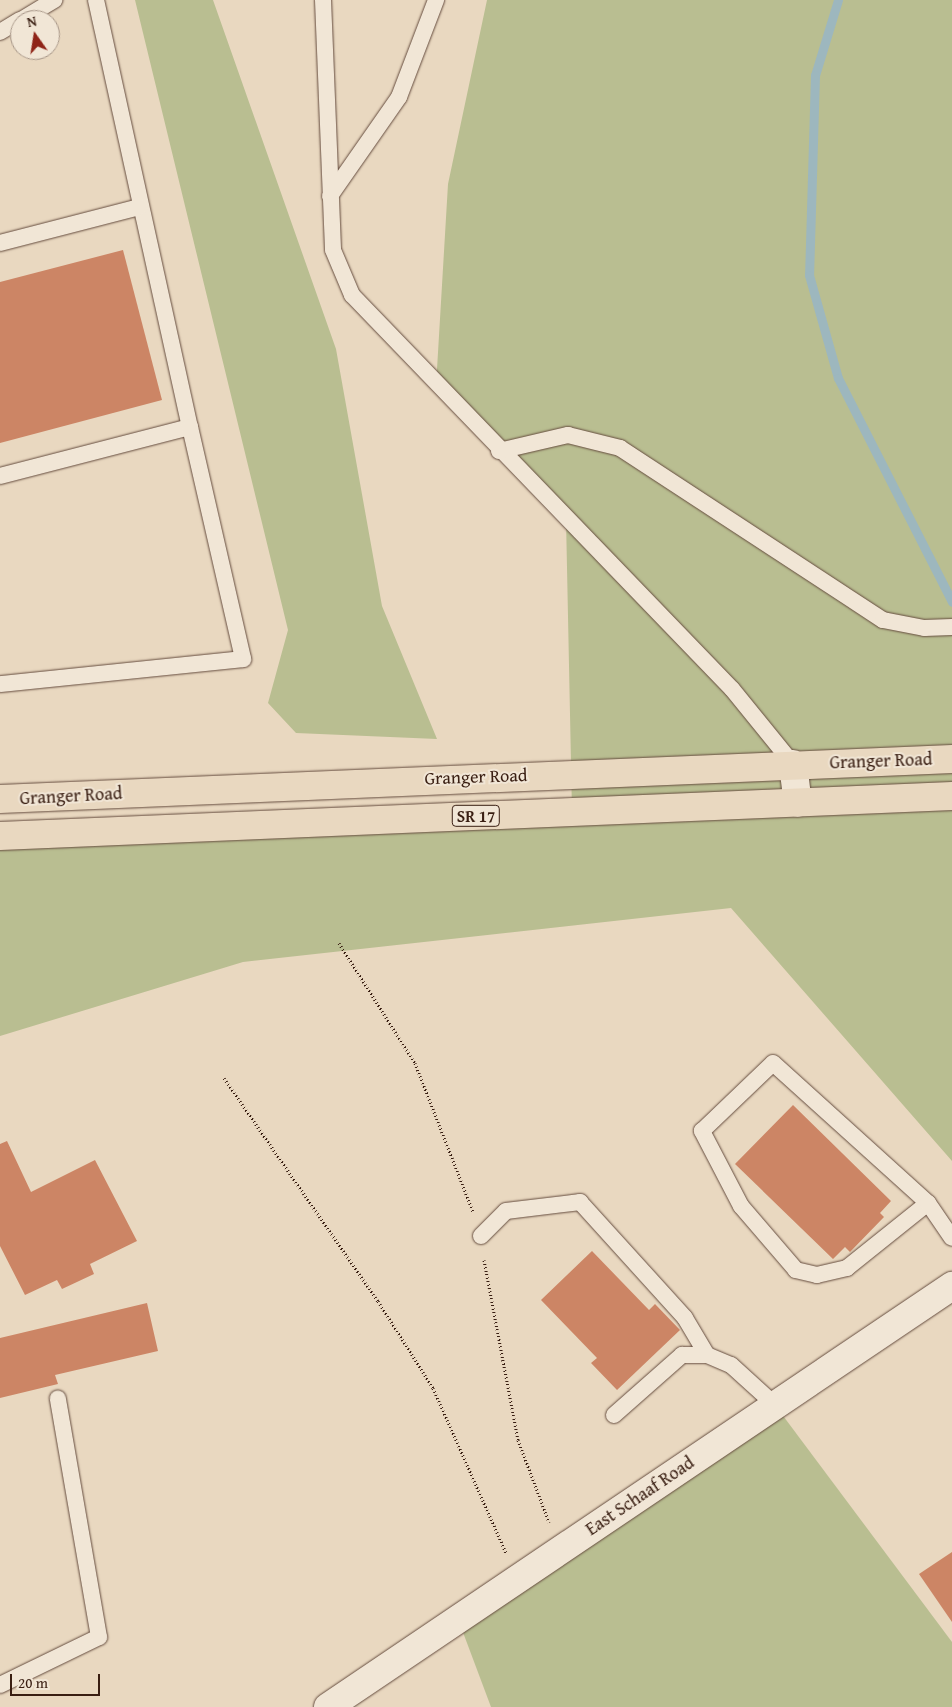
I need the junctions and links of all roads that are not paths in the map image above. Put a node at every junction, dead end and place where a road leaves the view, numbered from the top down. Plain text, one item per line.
1 (54, 0) edge
2 (96, 0) edge
3 (324, 0) edge
4 (436, 0) edge
5 (37, 10) edge
6 (330, 196) junction
7 (139, 207) junction
8 (0, 243) edge
9 (190, 427) junction
10 (499, 451) junction
11 (0, 476) edge
12 (952, 627) edge
13 (0, 684) edge
14 (941, 759) edge
15 (793, 764) junction
16 (952, 796) edge
17 (0, 799) edge
18 (798, 803) junction
19 (0, 836) edge
20 (928, 1203) junction
21 (481, 1236) dead end
22 (952, 1238) edge
23 (952, 1286) edge
24 (708, 1354) junction
25 (58, 1399) dead end
26 (775, 1405) junction
27 (614, 1415) dead end
28 (0, 1684) edge
29 (328, 1707) edge

1 - 5 lane
2 - 7 lane
3 - 6 lane
4 - 6 lane
6 - 10 lane
7 - 8 lane
7 - 9 lane
9 - 11 lane
9 - 13 lane
10 - 12 lane
10 - 15 lane
14 - 15 main road, Granger Road / SR 17
15 - 17 main road, Granger Road / SR 17
15 - 18 street
16 - 18 main road, Granger Road / SR 17
18 - 19 main road, Granger Road / SR 17
20 - 20 lane
20 - 22 lane
21 - 24 lane
23 - 26 street, East Schaaf Road
24 - 26 lane
24 - 27 lane
25 - 28 lane
26 - 29 street, East Schaaf Road

